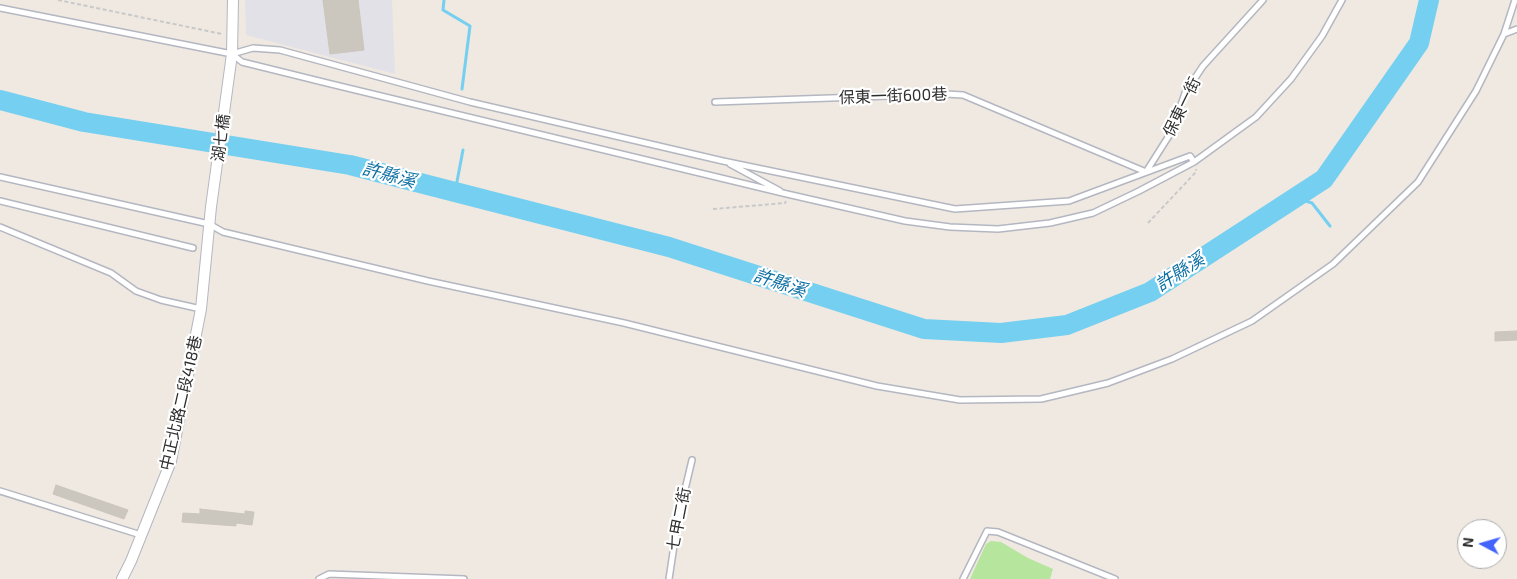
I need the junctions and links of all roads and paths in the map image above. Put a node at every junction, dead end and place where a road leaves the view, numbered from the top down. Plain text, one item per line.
1 (58, 0) edge
2 (233, 0) edge
3 (1263, 0) edge
4 (1342, 0) edge
5 (1515, 0) edge
6 (0, 8) edge
7 (1517, 28) edge
8 (224, 34) dead end
9 (1504, 34) junction
10 (232, 54) junction
11 (715, 102) dead end
12 (723, 161) junction
13 (1194, 162) junction
14 (1146, 172) junction
15 (0, 177) edge
16 (787, 194) junction
17 (0, 201) edge
18 (713, 209) dead end
19 (1148, 223) dead end
20 (209, 224) junction
21 (0, 227) edge
22 (193, 248) dead end
23 (201, 309) junction
24 (692, 460) dead end
25 (0, 492) edge
26 (141, 536) junction
27 (122, 579) edge
28 (319, 579) edge
29 (464, 579) edge
30 (669, 579) edge
31 (963, 579) edge
32 (1115, 579) edge

1 - 8 path
2 - 10 street, 湖七橋
3 - 14 lane, 保東一街
4 - 13 lane
5 - 9 lane
6 - 10 lane
7 - 9 lane
9 - 20 lane
10 - 12 lane
10 - 16 lane
10 - 20 street, 湖七橋
11 - 14 lane, 保東一街600巷
12 - 14 lane
12 - 16 lane
13 - 14 lane
13 - 16 lane
13 - 19 path
15 - 20 lane
16 - 18 path
17 - 22 lane
20 - 23 street, 中正北路二段418巷
21 - 23 lane
23 - 26 street, 中正北路二段418巷
24 - 30 lane, 七甲二街
25 - 26 lane
26 - 27 street, 中正北路二段418巷
28 - 29 lane
31 - 32 lane

